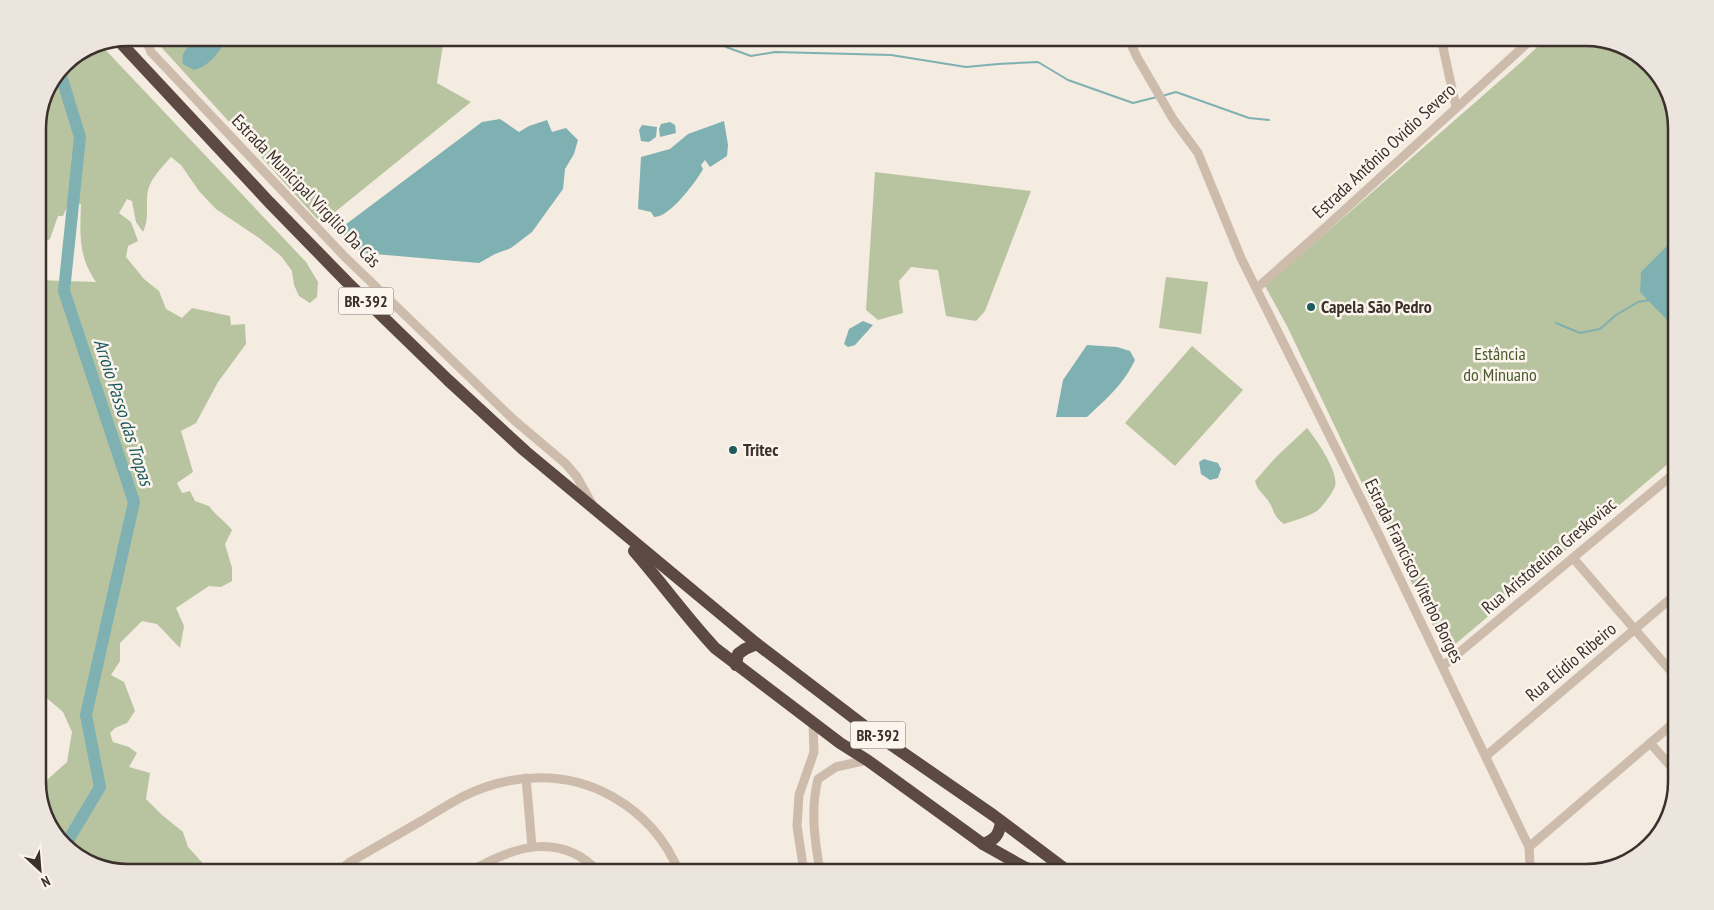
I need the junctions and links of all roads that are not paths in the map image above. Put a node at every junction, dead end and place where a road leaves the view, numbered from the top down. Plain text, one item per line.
1 (124, 46) edge
2 (147, 46) edge
3 (1132, 46) edge
4 (1443, 46) edge
5 (1524, 46) edge
6 (119, 47) edge
7 (1456, 107) junction
8 (1257, 288) junction
9 (1668, 479) edge
10 (596, 511) junction
11 (1573, 558) junction
12 (1668, 601) edge
13 (1635, 629) junction
14 (757, 644) junction
15 (736, 665) junction
16 (1443, 666) junction
17 (1668, 668) edge
18 (814, 723) junction
19 (1668, 727) edge
20 (1650, 743) junction
21 (1486, 756) junction
22 (867, 760) junction
23 (1668, 763) edge
24 (526, 778) junction
25 (1002, 822) junction
26 (982, 844) junction
27 (532, 847) junction
28 (1529, 847) junction
29 (348, 864) edge
30 (484, 864) edge
31 (589, 864) edge
32 (675, 864) edge
33 (803, 864) edge
34 (819, 864) edge
35 (1019, 864) edge
36 (1058, 864) edge
37 (1530, 864) edge

1 - 10 highway, BR-392
2 - 10 street, Estrada Municipal Virgílio Da Cás
3 - 8 street
4 - 7 street
5 - 7 street, Estrada Antônio Ovidio Severo
6 - 15 highway, BR-392
7 - 8 street, Estrada Antônio Ovidio Severo
8 - 16 street, Estrada Francisco Viterbo Borges
9 - 11 street, Rua Aristotelina Greskoviac
10 - 14 highway, BR-392
11 - 13 street
11 - 16 street, Rua Aristotelina Greskoviac
12 - 13 street, Rua Elídio Ribeiro
13 - 17 street
13 - 21 street, Rua Elídio Ribeiro
14 - 15 highway
14 - 25 highway, BR-392
15 - 18 highway, BR-392
16 - 21 street, Estrada Francisco Viterbo Borges
18 - 22 highway, BR-392
18 - 33 street
19 - 20 street
20 - 23 street
20 - 28 street
21 - 28 street, Estrada Francisco Viterbo Borges
22 - 26 highway, BR-392
22 - 34 street
24 - 27 street
24 - 29 street
24 - 32 street
25 - 26 highway
25 - 36 highway, BR-392
26 - 35 highway, BR-392
27 - 30 street
27 - 31 street
28 - 37 street, Estrada Francisco Viterbo Borges

